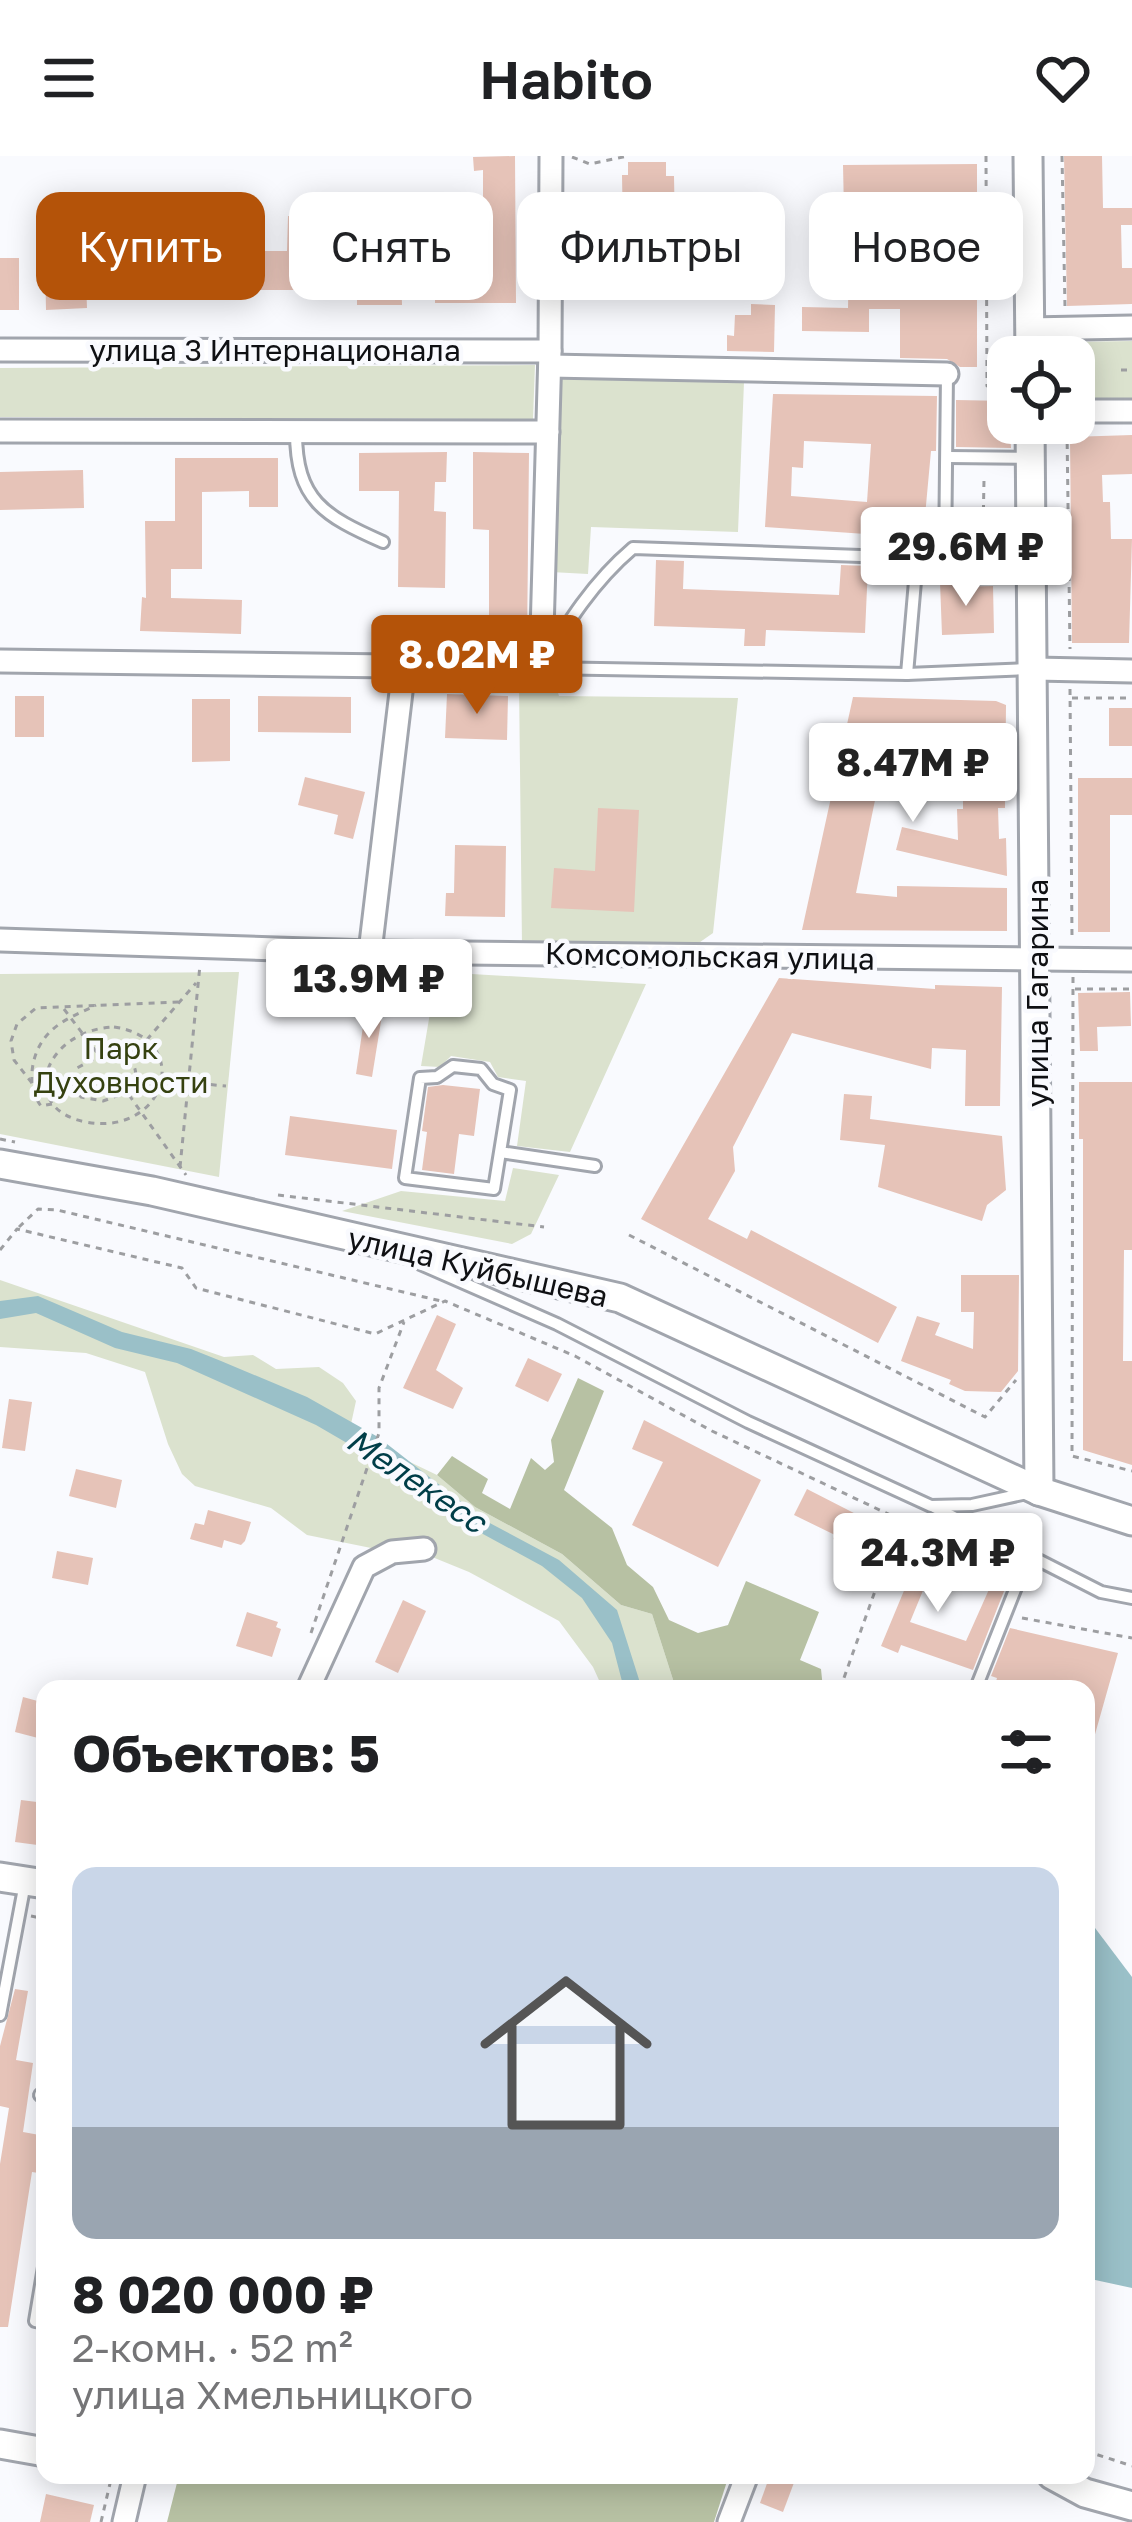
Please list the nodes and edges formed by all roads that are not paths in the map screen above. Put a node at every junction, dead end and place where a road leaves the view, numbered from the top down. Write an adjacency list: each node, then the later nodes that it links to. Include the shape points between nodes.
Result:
1 (551, 156): 7 (street)
2 (1028, 156): 4 (main road)
3 (1132, 327): 5 (street)
4 (1029, 336)
5 (1046, 336)
6 (0, 350): 7 (street, улица 3 Интернационала)
7 (550, 358): 8 (street, улица 3 Интернационала); 13 (street)
8 (946, 374): 15 (lane)
9 (1095, 411): 10 (street)
10 (1132, 411)
11 (0, 431): 12 (street)
12 (296, 432): 13 (street); 17 (lane, via 302,486 343,524)
13 (548, 432): 21 (street)
14 (1031, 444): 16 (main road, улица Гагарина)
15 (949, 457): 16 (lane); 18 (lane, via 945,559)
16 (1031, 458): 22 (main road, улица Гагарина)
17 (383, 542)
18 (917, 558): 21 (lane, via 633,548 581,602); 24 (lane)
19 (0, 661): 20 (street)
20 (404, 667): 21 (street); 26 (street)
21 (541, 668): 24 (lane)
22 (1035, 669): 23 (street); 24 (lane); 28 (main road, улица Гагарина)
23 (1132, 671)
24 (908, 674)
25 (0, 940): 26 (street, Комсомольская улица)
26 (370, 952): 28 (street, Комсомольская улица)
27 (1132, 960): 28 (street, Комсомольская улица)
28 (1037, 961): 33 (main road, улица Гагарина)
29 (500, 1152): 29 (lane, via 511,1090 481,1069 453,1066 420,1078 405,1178 494,1189); 31 (lane)
30 (0, 1164): 32 (main road, улица Куйбышева)
31 (595, 1166)
32 (376, 1245): 33 (main road, улица Куйбышева, via 620,1298); 34 (lane)
33 (1039, 1490): 34 (lane); 35 (main road, улица Куйбышева)
34 (931, 1506): 37 (lane)
35 (1132, 1521)
36 (424, 1549): 39 (street, via 392,1552 364,1567)
37 (1028, 1557): 38 (lane); 40 (lane)
38 (1132, 1598)
39 (312, 1680)
40 (979, 1680)
41 (23, 1880): 42 (lane)
42 (0, 2014)
43 (0, 2444): 44 (main road)
44 (36, 2450)
45 (133, 2484): 49 (street)
46 (744, 2484): 50 (street)
47 (1068, 2484): 48 (main road)
48 (1132, 2506)
49 (124, 2522)
50 (729, 2522)

